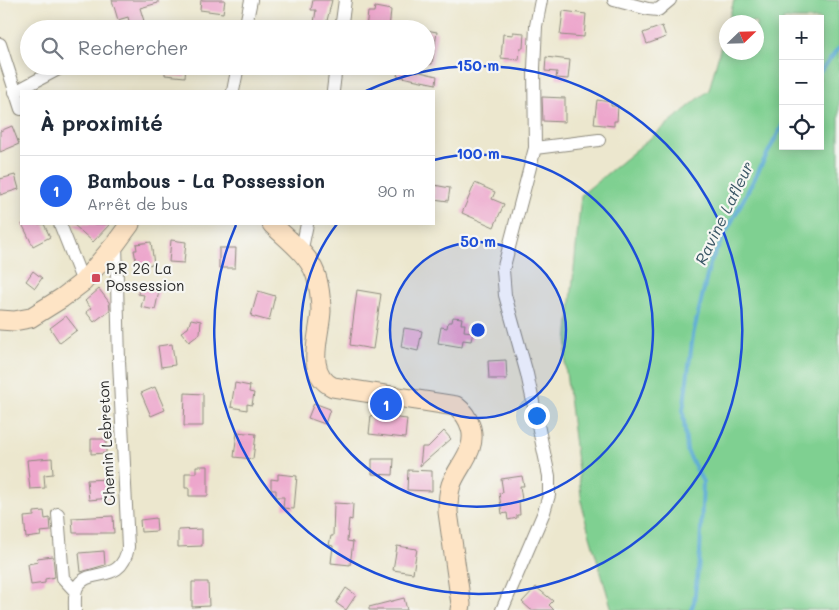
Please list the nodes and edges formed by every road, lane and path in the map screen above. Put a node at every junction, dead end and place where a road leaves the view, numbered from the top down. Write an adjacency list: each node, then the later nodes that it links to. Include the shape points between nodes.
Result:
1 (251, 0): 6 (street)
2 (345, 0): 7 (street)
3 (541, 0): 17 (street, via 534,68)
4 (614, 0): 5 (street, via 658,10)
5 (670, 0)
6 (247, 20)
7 (342, 20)
8 (0, 44): 14 (street)
9 (47, 75): 14 (street)
10 (236, 75): 12 (street)
11 (335, 75): 13 (street)
12 (233, 90)
13 (333, 90)
14 (16, 92): 15 (street)
15 (20, 106)
16 (599, 140): 17 (street)
17 (535, 148): 30 (street, via 503,270 505,295 527,374 549,476 549,495)
18 (60, 225): 24 (street)
19 (129, 225): 22 (main road)
20 (273, 225): 23 (main road)
21 (307, 225): 23 (street)
22 (116, 243): 24 (main road); 27 (street, Chemin Lebreton, via 128,547 123,564 108,574 87,578)
23 (301, 253): 29 (main road, via 315,273 321,309 315,363 326,384 456,406 467,418 473,442 448,498)
24 (83, 282): 25 (main road, via 30,318)
25 (0, 320)
26 (58, 514): 27 (street, via 63,578)
27 (75, 591): 28 (street)
28 (75, 610)
29 (460, 610)
30 (502, 610)

